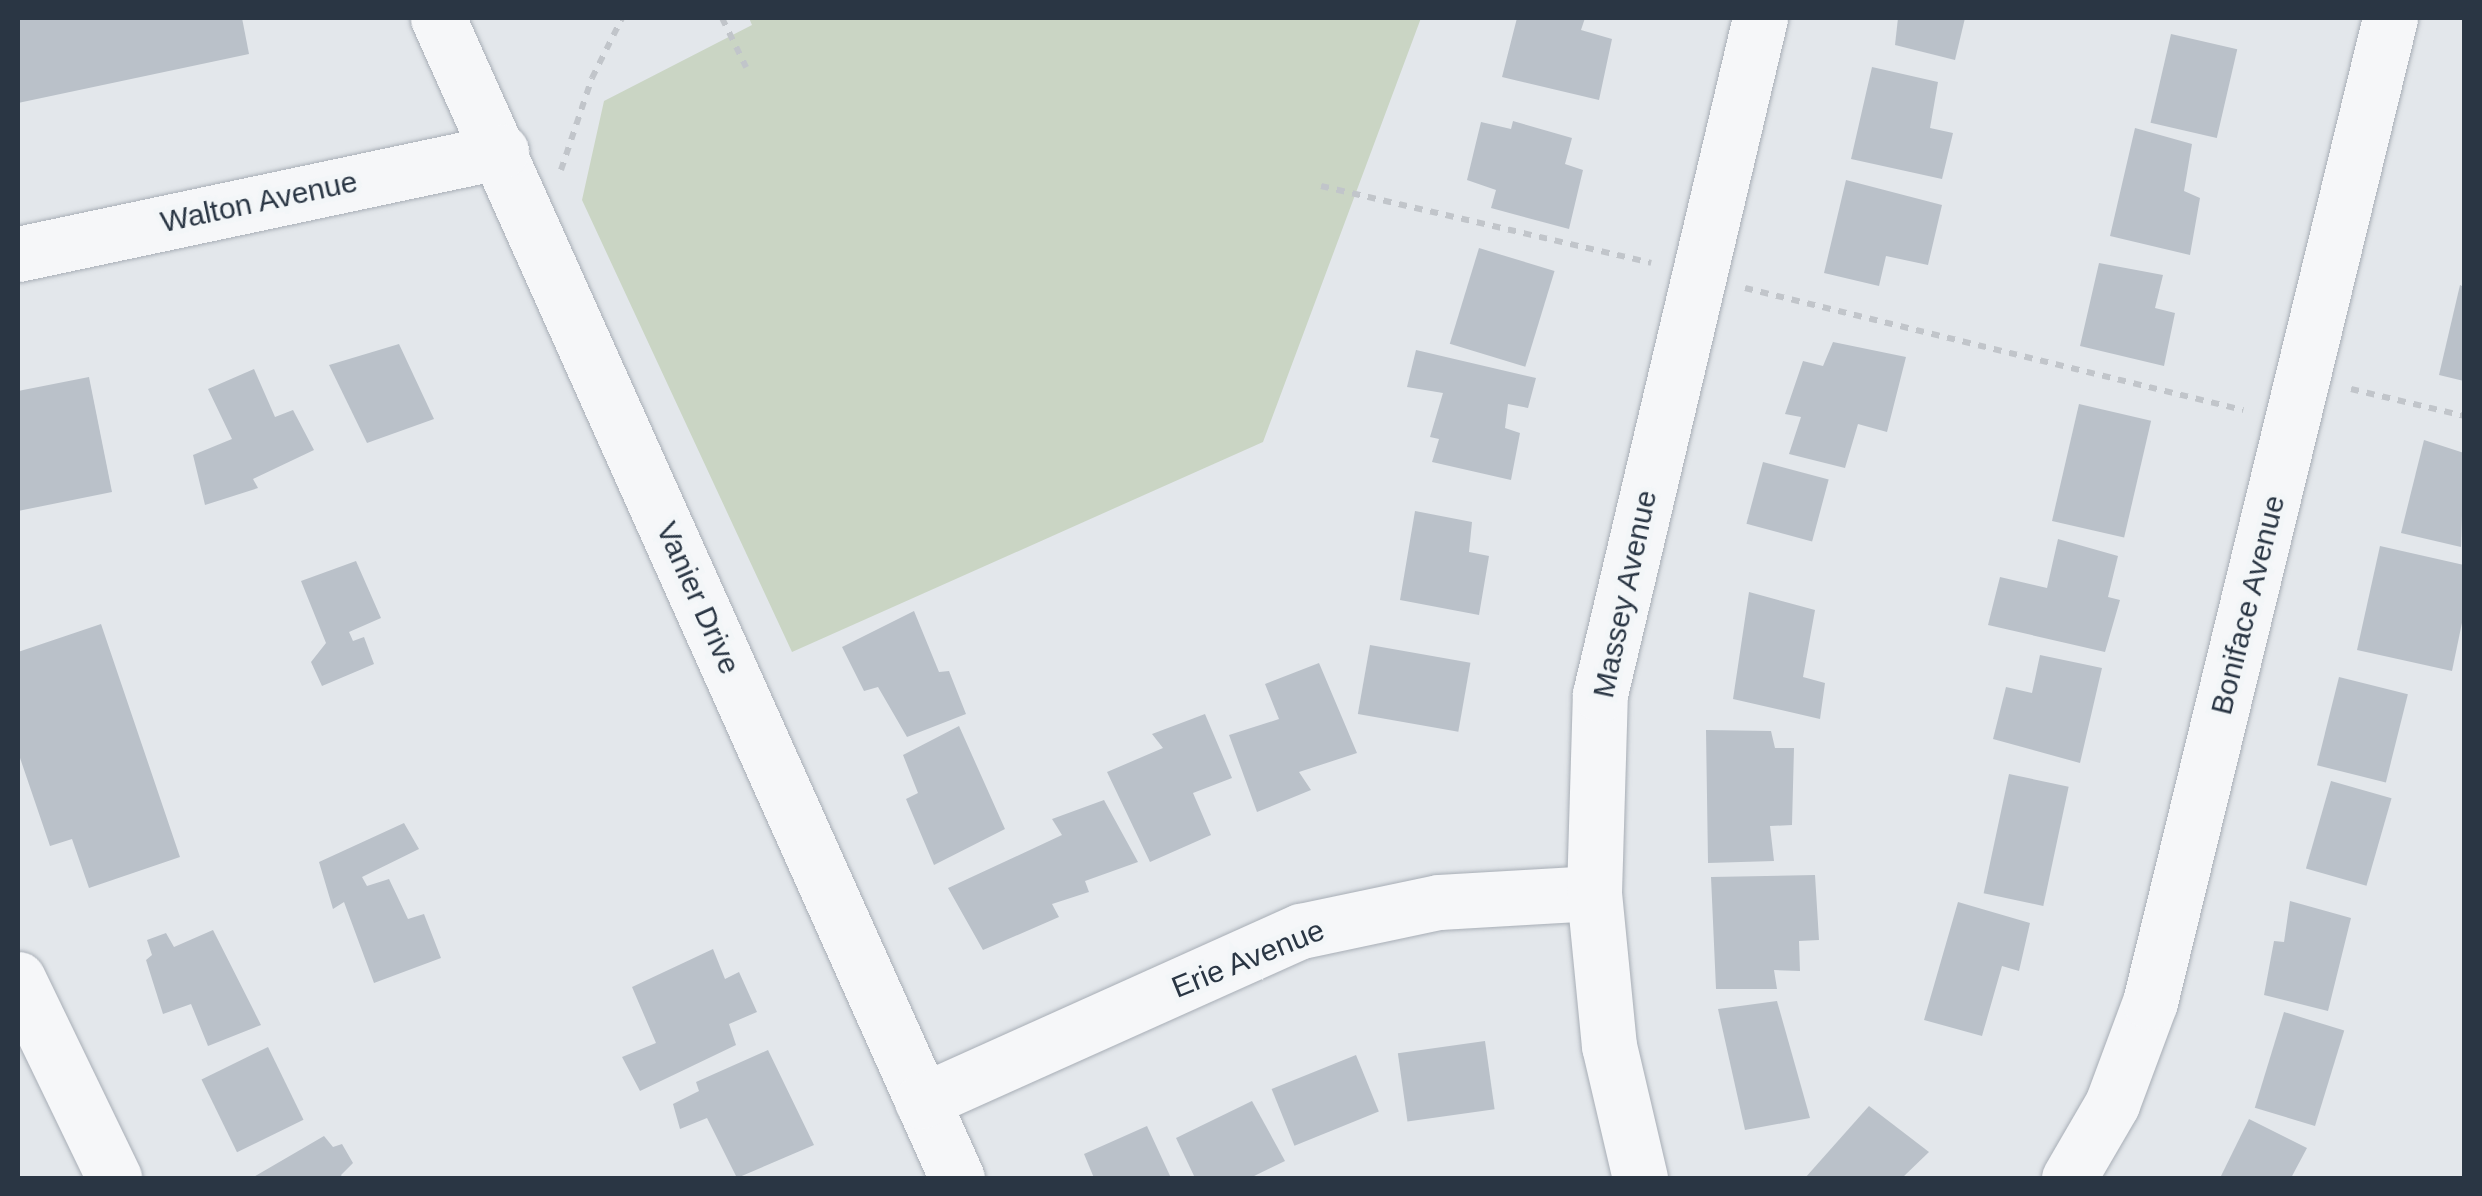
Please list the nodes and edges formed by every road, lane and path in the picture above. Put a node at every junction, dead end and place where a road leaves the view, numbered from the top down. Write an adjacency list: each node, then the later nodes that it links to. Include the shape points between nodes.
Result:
1 (438, 18): 7 (street, Vanier Drive)
2 (622, 18): 8 (path, via 592,78)
3 (722, 18): 6 (path)
4 (1760, 18): 16 (street, Massey Avenue, via 1600,694)
5 (2390, 18): 22 (street, Boniface Avenue, via 2150,1002 2112,1104)
6 (746, 67)
7 (501, 151): 10 (street, Walton Avenue); 18 (street, Vanier Drive)
8 (561, 172)
9 (1321, 186): 11 (path)
10 (18, 254)
11 (1656, 264)
12 (1730, 284): 14 (path)
13 (2341, 387): 15 (path)
14 (2258, 414)
15 (2464, 416)
16 (1594, 892): 18 (street, Erie Avenue, via 1439,902 1302,932); 21 (street, Massey Avenue, via 1609,1046)
17 (18, 979): 19 (street)
18 (922, 1101): 20 (street, Vanier Drive)
19 (114, 1178)
20 (956, 1178)
21 (1640, 1178)
22 (2070, 1178)

